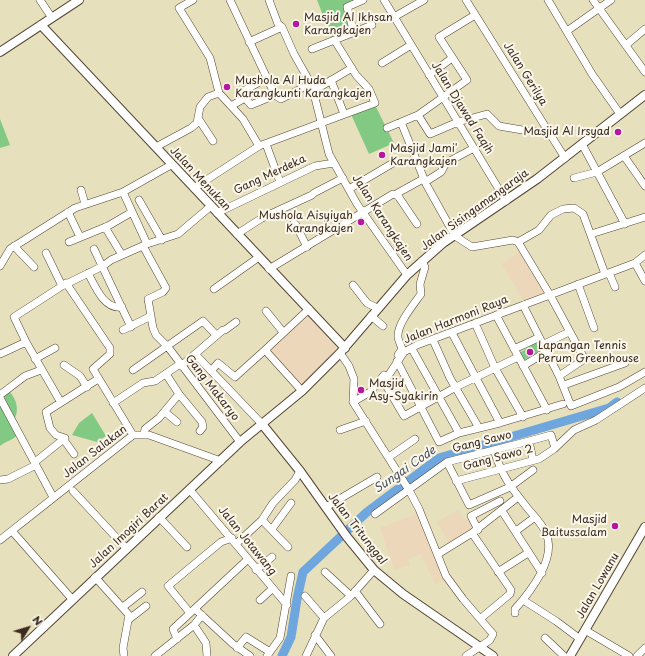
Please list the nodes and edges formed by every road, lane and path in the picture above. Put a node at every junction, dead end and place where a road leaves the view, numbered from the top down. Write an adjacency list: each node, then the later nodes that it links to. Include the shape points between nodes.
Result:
1 (40, 0): 16 (street)
2 (79, 0): 16 (main road)
3 (193, 0): 38 (street, via 179,8 210,58)
4 (230, 0): 24 (street)
5 (269, 0): 19 (street, Jalan Karangkajen, via 278,24)
6 (364, 0): 22 (street, via 347,7)
7 (384, 0): 15 (street, Jalan Djawad Faqih)
8 (466, 0): 14 (street, Jalan Gerilya)
9 (548, 0): 21 (street)
10 (593, 0): 13 (street)
11 (611, 0): 13 (street)
12 (418, 1): 15 (street)
13 (599, 8): 21 (street); 26 (street)
14 (475, 15): 29 (street, via 439,37); 51 (street, Jalan Gerilya)
15 (394, 17): 25 (street, Jalan Djawad Faqih)
16 (52, 18): 17 (main road)
17 (41, 25): 28 (main road); 56 (main road, Jalan Menukan)
18 (372, 25): 22 (street)
19 (282, 27): 24 (street); 36 (street, Jalan Karangkajen)
20 (645, 29): 26 (street)
21 (567, 31): 44 (street, via 592,74)
22 (354, 33): 23 (street)
23 (335, 41): 27 (street); 31 (street)
24 (250, 42): 34 (street)
25 (411, 45): 30 (street); 33 (street, Jalan Djawad Faqih)
26 (626, 46): 32 (street)
27 (312, 49)
28 (0, 52)
29 (452, 58): 33 (street); 41 (street, via 467,80)
30 (382, 63)
31 (352, 68): 35 (street); 43 (street, via 369,89 375,103)
32 (645, 72)
33 (429, 75): 41 (street, Jalan Djawad Faqih)
34 (267, 78): 37 (street); 39 (street)
35 (331, 80): 36 (street); 43 (street)
36 (312, 87): 39 (street, via 281,100); 47 (street, Jalan Karangkajen)
37 (245, 90)
38 (219, 93): 42 (street); 46 (street, via 208,97 200,107)
39 (275, 95): 42 (street, via 251,105 245,98)
40 (645, 95): 44 (main road, Jalan Sisingamangaraja)
41 (443, 97): 45 (street); 49 (street, Jalan Djawad Faqih)
42 (231, 106): 55 (street)
43 (344, 114): 47 (street)
44 (620, 114): 54 (main road, Jalan Sisingamangaraja)
45 (418, 115): 48 (street); 49 (street, via 430,134)
46 (198, 118): 52 (street); 56 (street, via 197,123 191,128)
47 (320, 122): 55 (street); 60 (street, Jalan Karangkajen)
48 (401, 122): 50 (street); 66 (street)
49 (458, 122): 51 (street, via 487,114 499,126); 57 (street, Jalan Djawad Faqih)
50 (388, 128)
51 (548, 132): 59 (street, Jalan Gerilya)
52 (213, 141)
53 (645, 143): 58 (street)
54 (582, 144): 59 (main road, Jalan Sisingamangaraja); 63 (street)
55 (263, 145): 67 (street); 69 (street)
56 (156, 147): 62 (main road, Jalan Menukan)
57 (474, 148): 66 (street, via 446,163 441,172); 75 (street, Jalan Djawad Faqih)
58 (624, 156): 63 (street); 68 (street)
59 (565, 158): 75 (main road, Jalan Sisingamangaraja)
60 (334, 163): 64 (street, Jalan Karangkajen); 67 (street, Gang Merdeka, via 315,166)
61 (393, 163): 70 (street)
62 (171, 164): 69 (main road, Jalan Menukan); 72 (street)
63 (597, 172): 65 (street); 85 (street)
64 (343, 178): 70 (street, Jalan Karangkajen); 87 (street, via 262,218)
65 (574, 178)
66 (424, 180): 73 (street); 89 (street)
67 (280, 182): 80 (street, Gang Merdeka)
68 (645, 186)
69 (194, 188): 77 (main road, Jalan Menukan)
70 (349, 189): 81 (street, Jalan Karangkajen)
71 (81, 190): 76 (street)
72 (123, 192): 76 (street); 79 (street)
73 (396, 194): 81 (street); 84 (street)
74 (139, 200): 91 (street)
75 (506, 201): 89 (main road, Jalan Sisingamangaraja)
76 (85, 204): 78 (street)
77 (211, 206): 80 (main road, Jalan Menukan); 91 (street, via 181,232)
78 (68, 212): 90 (street); 95 (street)
79 (132, 212): 86 (street); 94 (street)
80 (217, 213): 87 (main road, Jalan Menukan)
81 (363, 213): 96 (street); 110 (street, Jalan Karangkajen)
82 (645, 217): 85 (street)
83 (294, 223): 96 (street)
84 (417, 224)
85 (625, 224): 88 (street)
86 (105, 227): 90 (street); 99 (street)
87 (237, 234): 101 (main road, Jalan Menukan)
88 (591, 234): 93 (street, via 583,214 574,208 563,209 551,215 539,230); 109 (street)
89 (455, 236): 93 (street, via 472,247 513,240); 102 (main road, Jalan Sisingamangaraja)
90 (80, 237): 92 (street)
91 (162, 240): 94 (street)
92 (69, 242)
93 (518, 242): 117 (street)
94 (145, 245): 99 (street); 124 (street, Gang Makaryo, via 166,288 148,299)
95 (14, 246): 104 (street, via 8,251); 106 (street)
96 (307, 246): 107 (street)
97 (94, 249): 105 (street)
98 (46, 253): 112 (street)
99 (122, 255): 105 (street)
100 (645, 255): 103 (street, Jalan Harmoni Raya)
101 (259, 257): 107 (main road, Jalan Menukan); 116 (street)
102 (422, 261): 110 (main road, Jalan Sisingamangaraja); 175 (street, Jalan Harmoni Raya, via 425,267 420,284 421,294 405,316 398,336 402,349 375,388)
103 (635, 263): 109 (street, Jalan Harmoni Raya); 111 (street)
104 (0, 266)
105 (103, 266): 108 (street); 119 (street)
106 (34, 267)
107 (269, 269): 121 (main road, Jalan Menukan)
108 (88, 273): 112 (street); 119 (street, via 105,301 115,307)
109 (607, 274): 113 (street, Jalan Harmoni Raya); 115 (street)
110 (407, 275): 120 (main road, Jalan Sisingamangaraja)
111 (645, 281)
112 (64, 284): 138 (street, via 14,317); 164 (street, via 110,348 110,354 93,367)
113 (578, 284): 117 (street, Jalan Harmoni Raya); 130 (street)
114 (353, 285): 120 (street, via 367,303)
115 (615, 287)
116 (214, 289)
117 (550, 295): 118 (street, Jalan Harmoni Raya); 133 (street)
118 (523, 305): 123 (street, Jalan Harmoni Raya); 136 (street)
119 (122, 307): 129 (street)
120 (377, 308): 125 (main road, Jalan Sisingamangaraja)
121 (309, 309): 132 (street); 145 (main road, Jalan Menukan)
122 (266, 311): 132 (street)
123 (496, 315): 127 (street, Jalan Harmoni Raya); 143 (street)
124 (151, 316): 129 (street); 140 (street, Gang Makaryo, via 154,332)
125 (371, 316): 128 (street); 145 (main road, Jalan Sisingamangaraja)
126 (236, 322): 135 (street)
127 (475, 324): 134 (street, Jalan Harmoni Raya); 156 (street)
128 (382, 326)
129 (131, 327): 131 (street)
130 (594, 328)
131 (123, 330)
132 (283, 332): 144 (street)
133 (569, 332): 139 (street); 162 (street, via 584,359)
134 (452, 333): 137 (street, Jalan Harmoni Raya); 163 (street)
135 (216, 335): 140 (street, via 204,321); 148 (street)
136 (538, 338): 139 (street); 143 (street)
137 (433, 340): 142 (street, Jalan Harmoni Raya); 167 (street)
138 (26, 342): 147 (street); 150 (street)
139 (542, 345): 146 (street)
140 (168, 347): 154 (street, Gang Makaryo); 158 (street)
141 (55, 348): 150 (street)
142 (412, 349): 151 (street, Jalan Harmoni Raya, via 404,352); 172 (street)
143 (514, 349): 149 (street)
144 (265, 350): 159 (street, via 234,377 218,364); 169 (street)
145 (342, 350): 169 (main road, Jalan Sisingamangaraja); 175 (street, via 354,379)
146 (546, 352): 155 (street); 162 (street)
147 (0, 354)
148 (196, 355): 154 (street); 159 (street)
149 (518, 357): 155 (street); 156 (street)
150 (35, 359): 157 (street)
151 (397, 361): 178 (street); 178 (street, Jalan Harmoni Raya, via 384,382 404,416)
152 (625, 363): 165 (street)
153 (64, 365): 166 (street, via 80,376)
154 (180, 365): 161 (street); 195 (street, Gang Makaryo)
155 (523, 366): 179 (street)
156 (496, 368): 163 (street); 181 (street)
157 (41, 370): 171 (street, via 24,377); 174 (street)
158 (133, 370)
159 (211, 371): 184 (street)
160 (645, 372): 165 (street, via 619,387 570,406)
161 (166, 374): 170 (street); 176 (street, via 155,381 143,383)
162 (559, 376): 165 (street)
163 (476, 378): 167 (street); 185 (street)
164 (98, 379): 166 (street); 176 (street)
165 (564, 385)
166 (87, 387): 174 (street)
167 (456, 387): 172 (street); 186 (street)
168 (645, 388): 196 (street, Gang Sawo 2, via 596,420 574,430)
169 (302, 391): 184 (main road, Jalan Sisingamangaraja)
170 (179, 394): 180 (street); 188 (street, via 202,422 203,427)
171 (0, 395)
172 (438, 396): 178 (street); 191 (street)
173 (0, 398): 203 (street)
174 (60, 401): 193 (street, via 45,414 50,428 56,435 64,437)
175 (353, 402): 182 (street)
176 (113, 404): 190 (street)
177 (563, 404): 179 (street)
178 (420, 406): 191 (street, via 440,442)
179 (547, 410): 181 (street)
180 (165, 412): 183 (street); 189 (street)
181 (523, 417): 185 (street)
182 (366, 421): 187 (street); 199 (street)
183 (177, 422)
184 (262, 424): 195 (main road, Jalan Imogiri Barat); 206 (main road, Jalan Tritunggal)
185 (500, 424): 186 (street)
186 (479, 428): 191 (street)
187 (340, 430)
188 (200, 431)
189 (144, 432): 190 (street, Jalan Salakan); 201 (street, Jalan Salakan)
190 (132, 433): 214 (street, Jalan Salakan, via 80,478)
191 (459, 433)
192 (415, 439): 199 (street)
193 (64, 440): 198 (street); 203 (street)
194 (529, 441): 196 (street, Gang Sawo, via 551,435); 197 (street, Gang Sawo); 200 (street)
195 (240, 442): 201 (main road, Jalan Imogiri Barat)
196 (555, 448): 200 (street, Gang Sawo 2)
197 (494, 450): 202 (street, Gang Sawo); 204 (street)
198 (74, 454)
199 (389, 457): 211 (street)
200 (534, 460): 204 (street, Gang Sawo 2)
201 (221, 461): 212 (main road, Jalan Imogiri Barat)
202 (447, 462): 209 (street); 211 (street, Gang Sawo)
203 (35, 464): 208 (street, via 8,479); 214 (street)
204 (500, 469): 209 (street, Gang Sawo 2); 210 (street)
205 (532, 470): 210 (street)
206 (300, 471): 218 (street); 219 (main road, Jalan Tritunggal)
207 (377, 477): 219 (street)
208 (0, 480)
209 (456, 481): 210 (street, via 468,505)
210 (510, 487): 215 (street)
211 (408, 489): 221 (street, Gang Sawo); 237 (street)
212 (190, 490): 223 (main road, Jalan Imogiri Barat); 232 (street, Jalan Jotawang)
213 (72, 491): 235 (street)
214 (53, 497): 228 (street, Jalan Salakan)
215 (518, 497): 220 (street); 224 (street)
216 (500, 501): 229 (street, via 471,516)
217 (291, 503): 222 (street)
218 (271, 506): 222 (street); 225 (street)
219 (326, 508): 241 (main road, Jalan Tritunggal)
220 (502, 511): 229 (street); 230 (street)
221 (375, 514)
222 (282, 515): 227 (street)
223 (159, 517): 233 (street); 235 (main road, Jalan Imogiri Barat)
224 (535, 517): 230 (street); 244 (street, via 544,528 548,540)
225 (262, 520): 227 (street); 232 (street)
226 (645, 527): 265 (main road, Jalan Lowanu)
227 (272, 529): 234 (street)
228 (12, 531): 231 (street, Jalan Salakan); 251 (street)
229 (475, 532): 237 (street); 243 (street)
230 (516, 532): 236 (street)
231 (0, 540)
232 (234, 541): 239 (street, Jalan Jotawang); 257 (street, via 221,542 168,586)
233 (187, 547)
234 (288, 547)
235 (126, 548): 246 (main road, Jalan Imogiri Barat)
236 (528, 553): 243 (street); 244 (street)
237 (438, 554): 261 (street, via 449,580)
238 (272, 557): 240 (street)
239 (248, 560): 240 (street, Jalan Jotawang); 257 (street)
240 (256, 570): 247 (street, Jalan Jotawang)
241 (374, 570): 249 (street); 270 (main road, Jalan Tritunggal, via 403,594)
242 (325, 572): 249 (street)
243 (498, 572): 261 (street, via 511,593)
244 (542, 573): 253 (street)
245 (291, 576): 254 (street)
246 (95, 577): 251 (main road, Jalan Imogiri Barat); 256 (street)
247 (272, 589): 252 (street); 254 (street, Jalan Jotawang)
248 (142, 592): 256 (street)
249 (353, 594): 260 (street); 263 (street)
250 (305, 596): 260 (street)
251 (72, 599): 274 (main road, Jalan Imogiri Barat)
252 (260, 600)
253 (523, 600): 258 (street, via 515,609); 269 (street)
254 (287, 605): 273 (street, via 280,638)
255 (146, 606): 262 (street)
256 (124, 607): 262 (street, via 129,615)
257 (193, 611): 259 (street); 267 (street, via 173,629)
258 (516, 613)
259 (202, 615): 264 (street); 271 (street)
260 (324, 618): 266 (street)
261 (480, 619): 270 (street, via 493,636)
262 (128, 620): 275 (street)
263 (380, 624)
264 (194, 625): 267 (street); 277 (street, via 206,643)
265 (585, 630): 269 (main road, Jalan Lowanu); 285 (street)
266 (315, 635): 279 (street); 280 (street)
267 (177, 638): 276 (street)
268 (545, 638): 283 (street)
269 (580, 639): 284 (main road, Jalan Lowanu)
270 (478, 647): 281 (street); 282 (main road, Jalan Tritunggal)
271 (238, 648): 273 (street, via 246,637); 278 (street)
272 (645, 648): 286 (street)
273 (269, 654)
274 (13, 656)
275 (124, 656)
276 (155, 656)
277 (207, 656)
278 (250, 656)
279 (306, 656)
280 (331, 656)
281 (466, 656)
282 (493, 656)
283 (564, 656)
284 (570, 656)
285 (629, 656)
286 (637, 656)

